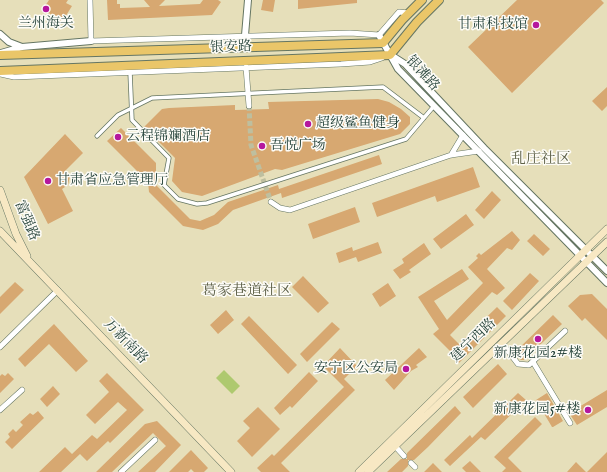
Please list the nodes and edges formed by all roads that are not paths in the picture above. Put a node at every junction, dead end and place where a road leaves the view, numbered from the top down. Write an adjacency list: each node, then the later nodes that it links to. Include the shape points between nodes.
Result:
1 (90, 0): 9 (street)
2 (248, 0): 8 (street)
3 (422, 0): 5 (main road)
4 (439, 0): 14 (main road)
5 (408, 13): 7 (street, via 399,12); 10 (main road)
6 (0, 34): 11 (street, via 9,42)
7 (379, 35): 8 (street, via 350,33); 10 (street)
8 (244, 36): 9 (street); 12 (street)
9 (91, 41): 11 (street)
10 (383, 43): 12 (main road, 银安路); 14 (street)
11 (22, 47): 13 (street)
12 (244, 47): 13 (main road, 银安路)
13 (0, 54)
14 (390, 55): 15 (street, via 370,62); 16 (main road, 银安路); 21 (street, 银滩路, via 398,69); 33 (street, 银滩路, via 405,64)
15 (246, 67): 17 (street); 19 (street)
16 (0, 71)
17 (130, 72): 18 (street, via 14,77); 22 (street)
18 (0, 74)
19 (248, 94): 20 (street); 22 (street, via 152,98); 23 (street, via 383,87)
20 (249, 106)
21 (434, 106): 23 (street); 25 (street, 银滩路)
22 (131, 107): 23 (street, via 132,120 169,158 164,185 178,199 197,204 207,203 406,139); 24 (street, via 118,115)
23 (424, 118)
24 (97, 136)
25 (463, 136): 26 (street, 银滩路); 27 (street)
26 (479, 152): 27 (street); 34 (street, 银滩路)
27 (451, 155): 29 (street, via 290,210 280,208)
28 (0, 190): 36 (main road, 富强路, via 16,234)
29 (271, 202)
30 (607, 229): 33 (main road, 建宁西路)
31 (0, 232): 36 (main road, 万新南路)
32 (607, 242): 35 (main road, 建宁西路)
33 (586, 250): 34 (main road, 建宁西路); 35 (street, 银滩路)
34 (580, 255): 37 (street, 银滩路); 53 (main road, 建宁西路)
35 (593, 256): 37 (main road, 建宁西路); 38 (street, 银滩路)
36 (30, 262): 40 (main road, 万新南路)
37 (586, 262): 39 (street, 银滩路); 42 (main road, 建宁西路)
38 (607, 271)
39 (607, 284)
40 (58, 290): 43 (street); 52 (main road, 万新南路)
41 (566, 331): 44 (street)
42 (502, 343): 44 (street, via 518,364 529,366); 49 (main road, 建宁西路)
43 (0, 347)
44 (533, 362): 47 (street)
45 (22, 390): 46 (street)
46 (0, 410)
47 (570, 423)
48 (154, 440): 51 (street)
49 (395, 446): 50 (street); 54 (main road, 建宁西路)
50 (404, 456)
51 (121, 472)
52 (231, 472)
53 (359, 472)
54 (368, 472)

